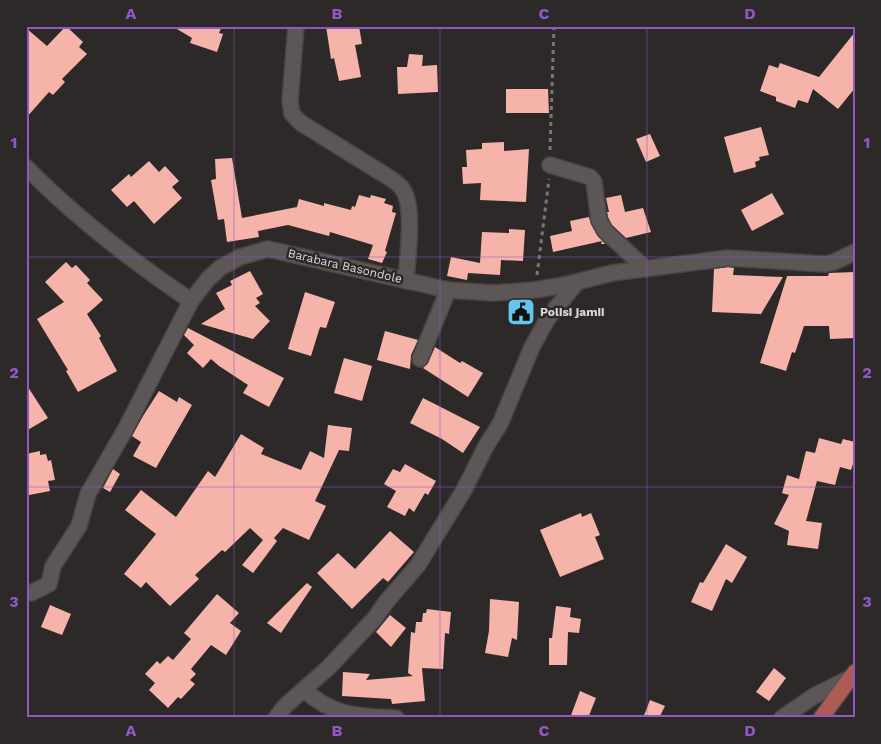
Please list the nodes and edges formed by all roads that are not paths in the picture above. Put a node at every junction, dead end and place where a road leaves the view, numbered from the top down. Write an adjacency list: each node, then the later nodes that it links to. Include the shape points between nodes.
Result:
1 (296, 26): 6 (street, via 290,101 292,114 301,123 398,184 404,192 409,214)
2 (550, 165): 5 (street, via 590,177 594,182 599,220 605,231)
3 (26, 167): 9 (street, via 88,225 143,269)
4 (855, 252): 5 (street, Barabara Basondole, via 826,264 728,258)
5 (646, 269): 7 (street, Barabara Basondole)
6 (406, 281): 8 (street, Barabara Basondole); 9 (street, Barabara Basondole, via 268,249 240,257 220,268)
7 (577, 282): 8 (street, Barabara Basondole, via 494,293); 13 (street, via 548,318 532,347 500,424 418,565 375,618)
8 (448, 290): 10 (street)
9 (191, 301): 11 (street, Barabara Basondole, via 125,430 88,494 79,526 53,566 49,584)
10 (420, 360)
11 (26, 593)
12 (852, 676): 16 (street); 17 (main road)
13 (304, 690): 14 (street); 15 (street, via 316,701 352,716)
14 (276, 718)
15 (396, 718)
16 (782, 718)
17 (821, 718)

